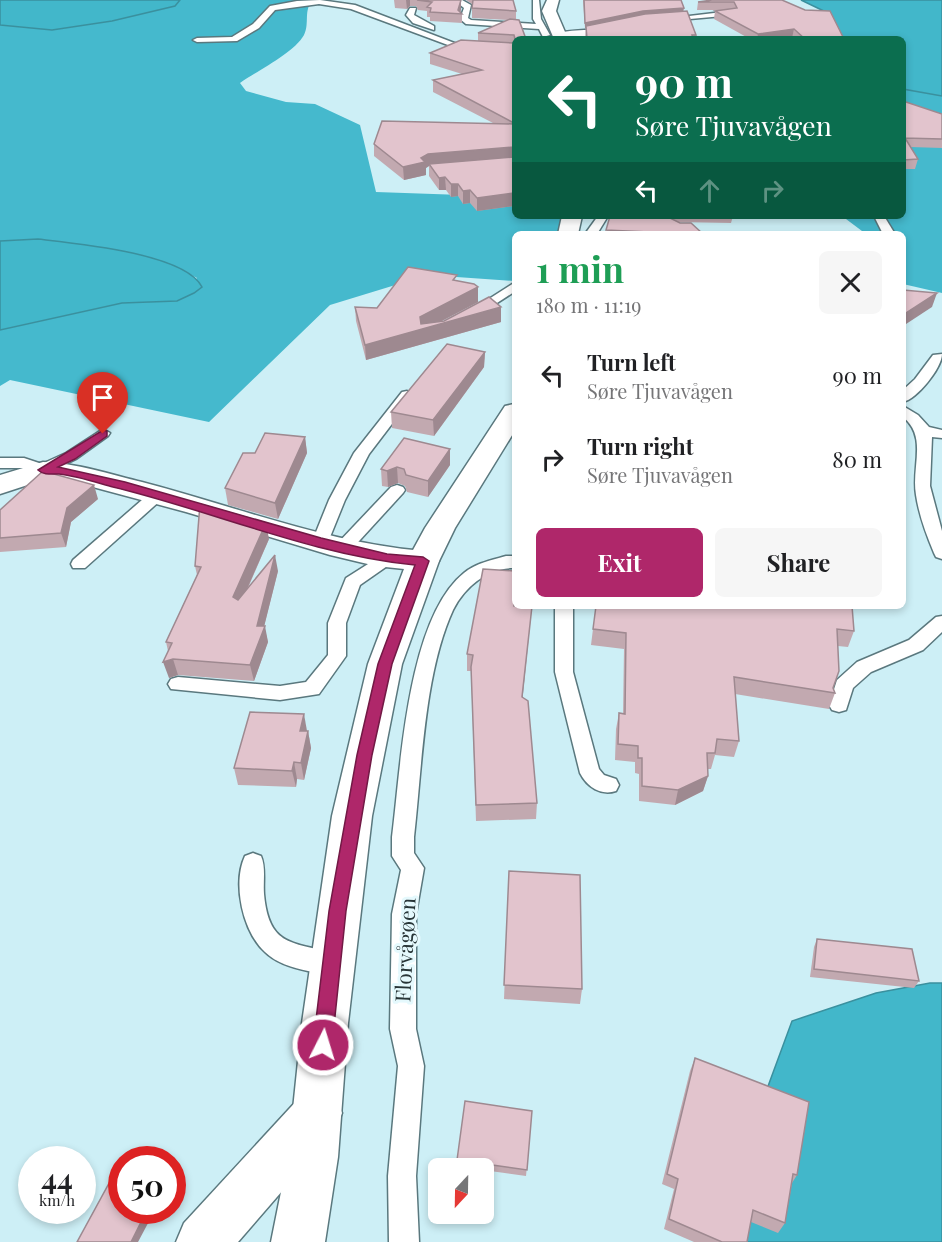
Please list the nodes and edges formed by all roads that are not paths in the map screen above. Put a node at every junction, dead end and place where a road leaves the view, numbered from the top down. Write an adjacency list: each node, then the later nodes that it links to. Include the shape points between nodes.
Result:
1 (456, 0): 7 (lane, via 468,7 465,21)
2 (536, 0): 7 (lane, via 537,19)
3 (553, 0): 11 (main road, via 549,11)
4 (412, 10): 9 (lane, via 410,15 416,21 436,32)
5 (731, 13): 6 (lane)
6 (662, 20)
7 (543, 27): 10 (lane)
8 (617, 28): 12 (lane)
9 (424, 35): 13 (lane, via 352,7 319,2 273,8 256,26 234,39); 14 (lane, via 456,46)
10 (555, 36)
11 (556, 36)
12 (565, 36)
13 (197, 40)
14 (512, 51)
15 (512, 288): 16 (lane)
16 (463, 319)
17 (940, 358): 19 (lane)
18 (416, 383): 30 (lane, via 362,453 337,500)
19 (906, 395)
20 (906, 412): 22 (lane)
21 (512, 415): 32 (main road, via 440,528)
22 (924, 431): 24 (lane); 31 (lane, via 922,479)
23 (103, 434): 26 (lane)
24 (942, 434)
25 (0, 463): 26 (lane, via 24,463)
26 (43, 470): 27 (main road); 29 (main road, via 63,471)
27 (0, 485)
28 (397, 490): 30 (lane, via 351,537)
29 (156, 496): 30 (main road); 34 (lane)
30 (331, 545): 32 (main road)
31 (942, 554)
32 (405, 560): 37 (lane, via 352,582 336,623 337,656 312,689 280,693); 41 (main road, via 352,816)
33 (512, 562): 45 (lane, Florvågøen, via 488,567 459,588 446,609 423,674 403,837 403,856 412,868 404,914 403,1029 411,1066 402,1176)
34 (79, 564)
35 (564, 609): 39 (lane, via 564,672 590,773 597,781)
36 (942, 622): 38 (lane, via 916,645 864,666 844,685)
37 (178, 684)
38 (839, 705)
39 (609, 785)
40 (253, 863): 41 (lane, via 255,917 270,943 298,958)
41 (331, 964): 42 (main road)
42 (318, 1113): 43 (main road); 44 (main road)
43 (203, 1242)
44 (298, 1242)
45 (404, 1242)

